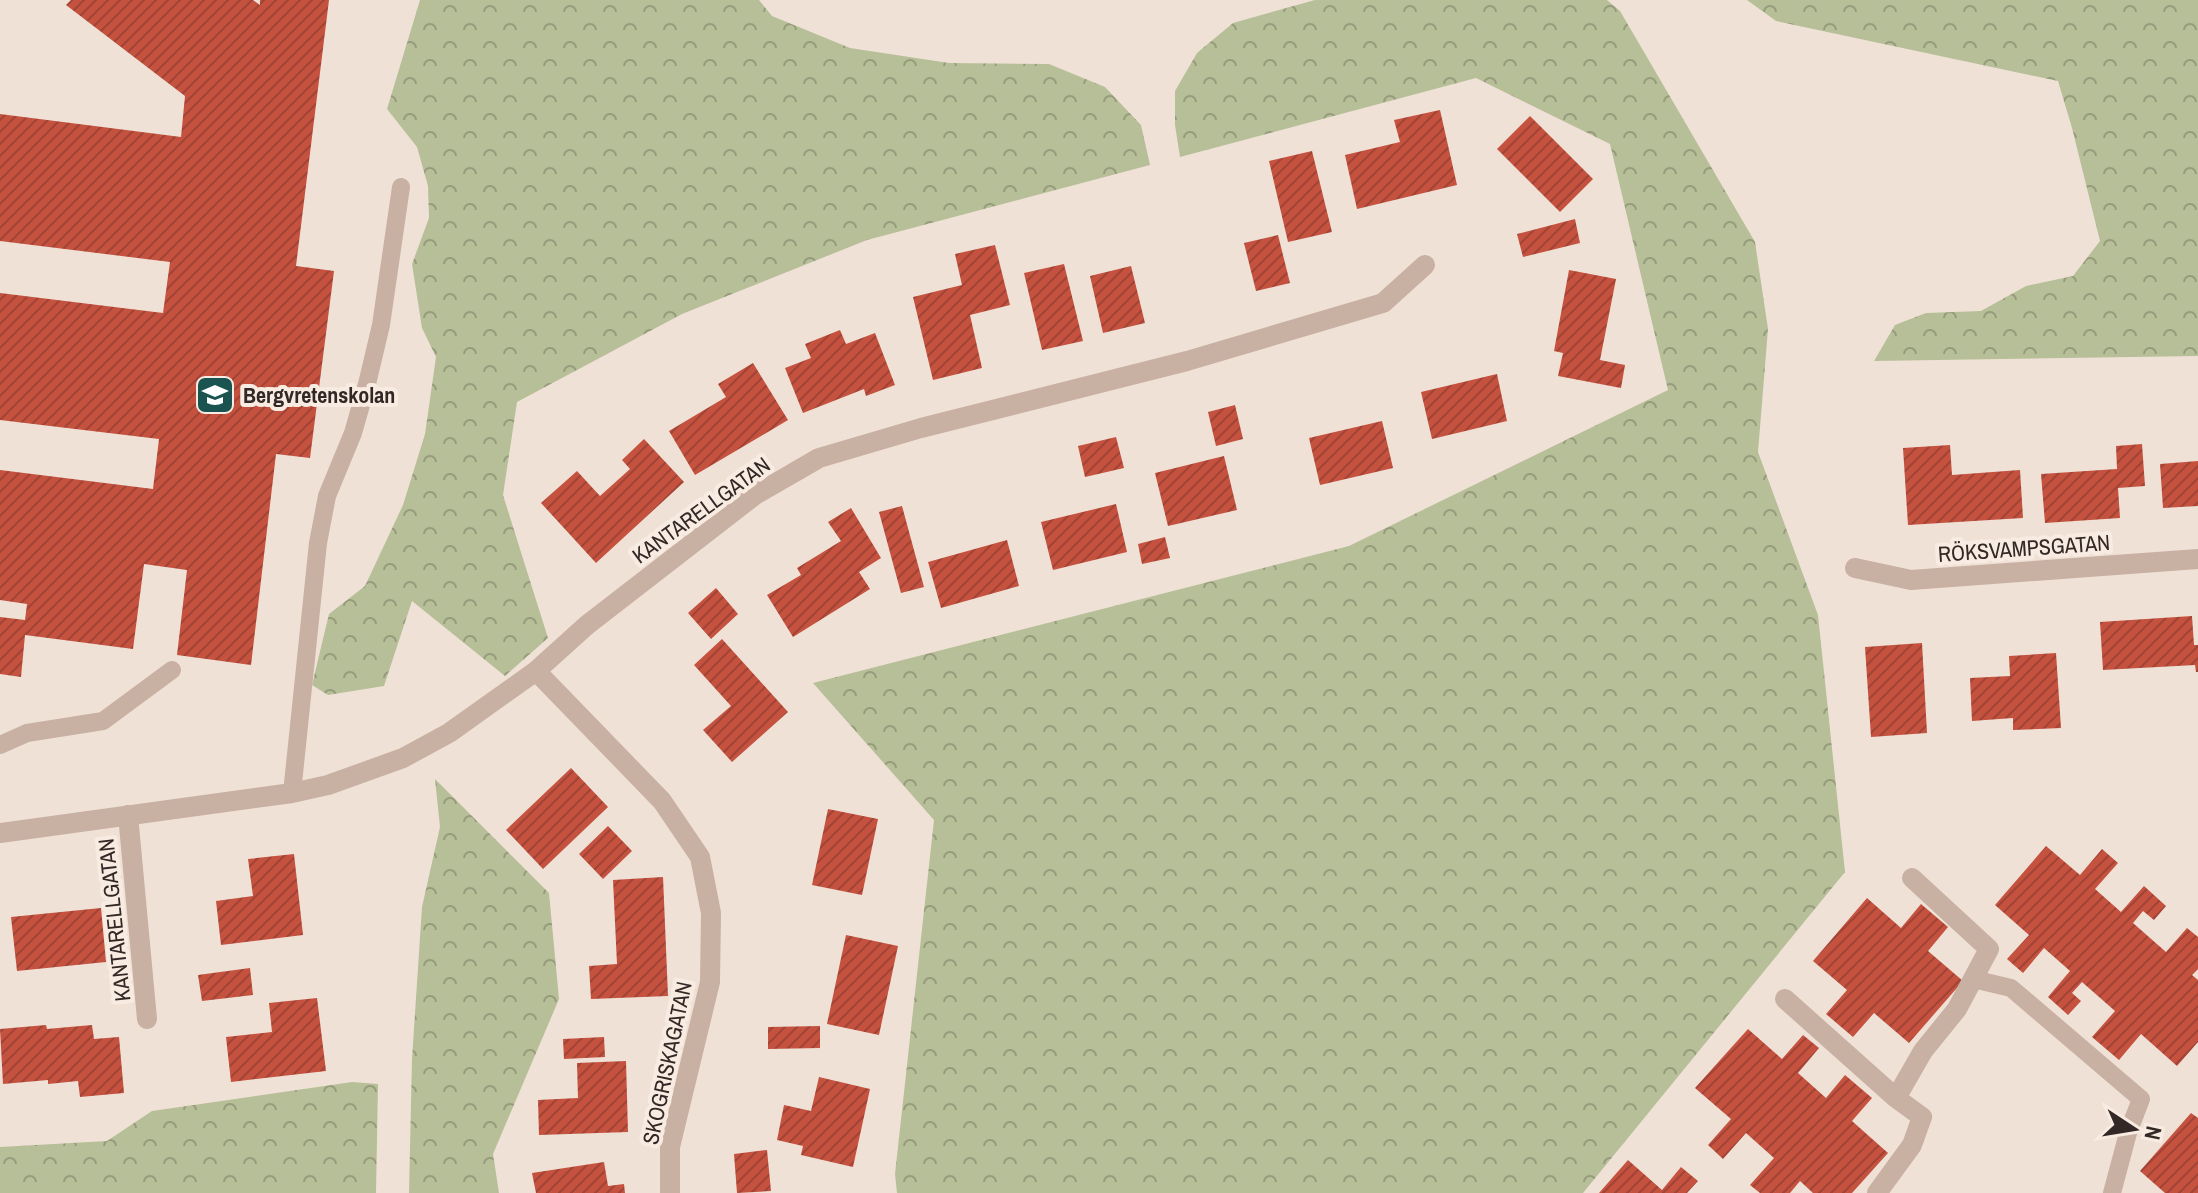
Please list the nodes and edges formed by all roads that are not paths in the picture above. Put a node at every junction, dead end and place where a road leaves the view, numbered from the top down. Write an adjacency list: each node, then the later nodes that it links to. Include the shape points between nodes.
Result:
1 (401, 187): 8 (lane, via 381,325 353,433 327,496 318,543)
2 (1425, 265): 6 (street, KANTARELLGATAN, via 1383,303 819,458 755,495)
3 (2198, 559): 4 (street, RÖKSVAMPSGATAN, via 1911,580)
4 (1855, 568)
5 (172, 670): 7 (lane, via 103,721 27,733)
6 (536, 671): 8 (street, KANTARELLGATAN, via 449,733 403,758); 16 (street, SKOGRISKAGATAN, via 662,801 700,857 711,913 710,982 670,1147)
7 (0, 745)
8 (292, 793): 9 (street, KANTARELLGATAN)
9 (128, 815): 10 (street, KANTARELLGATAN); 14 (street, KANTARELLGATAN)
10 (0, 833)
11 (1912, 878): 12 (street, via 1989,949)
12 (1973, 979): 15 (street); 18 (lane, via 2011,988 2141,1099)
13 (1785, 999): 15 (street)
14 (147, 1019)
15 (1896, 1098): 17 (street, via 1922,1117 1912,1145)
16 (670, 1193)
17 (1877, 1193)
18 (2112, 1193)

